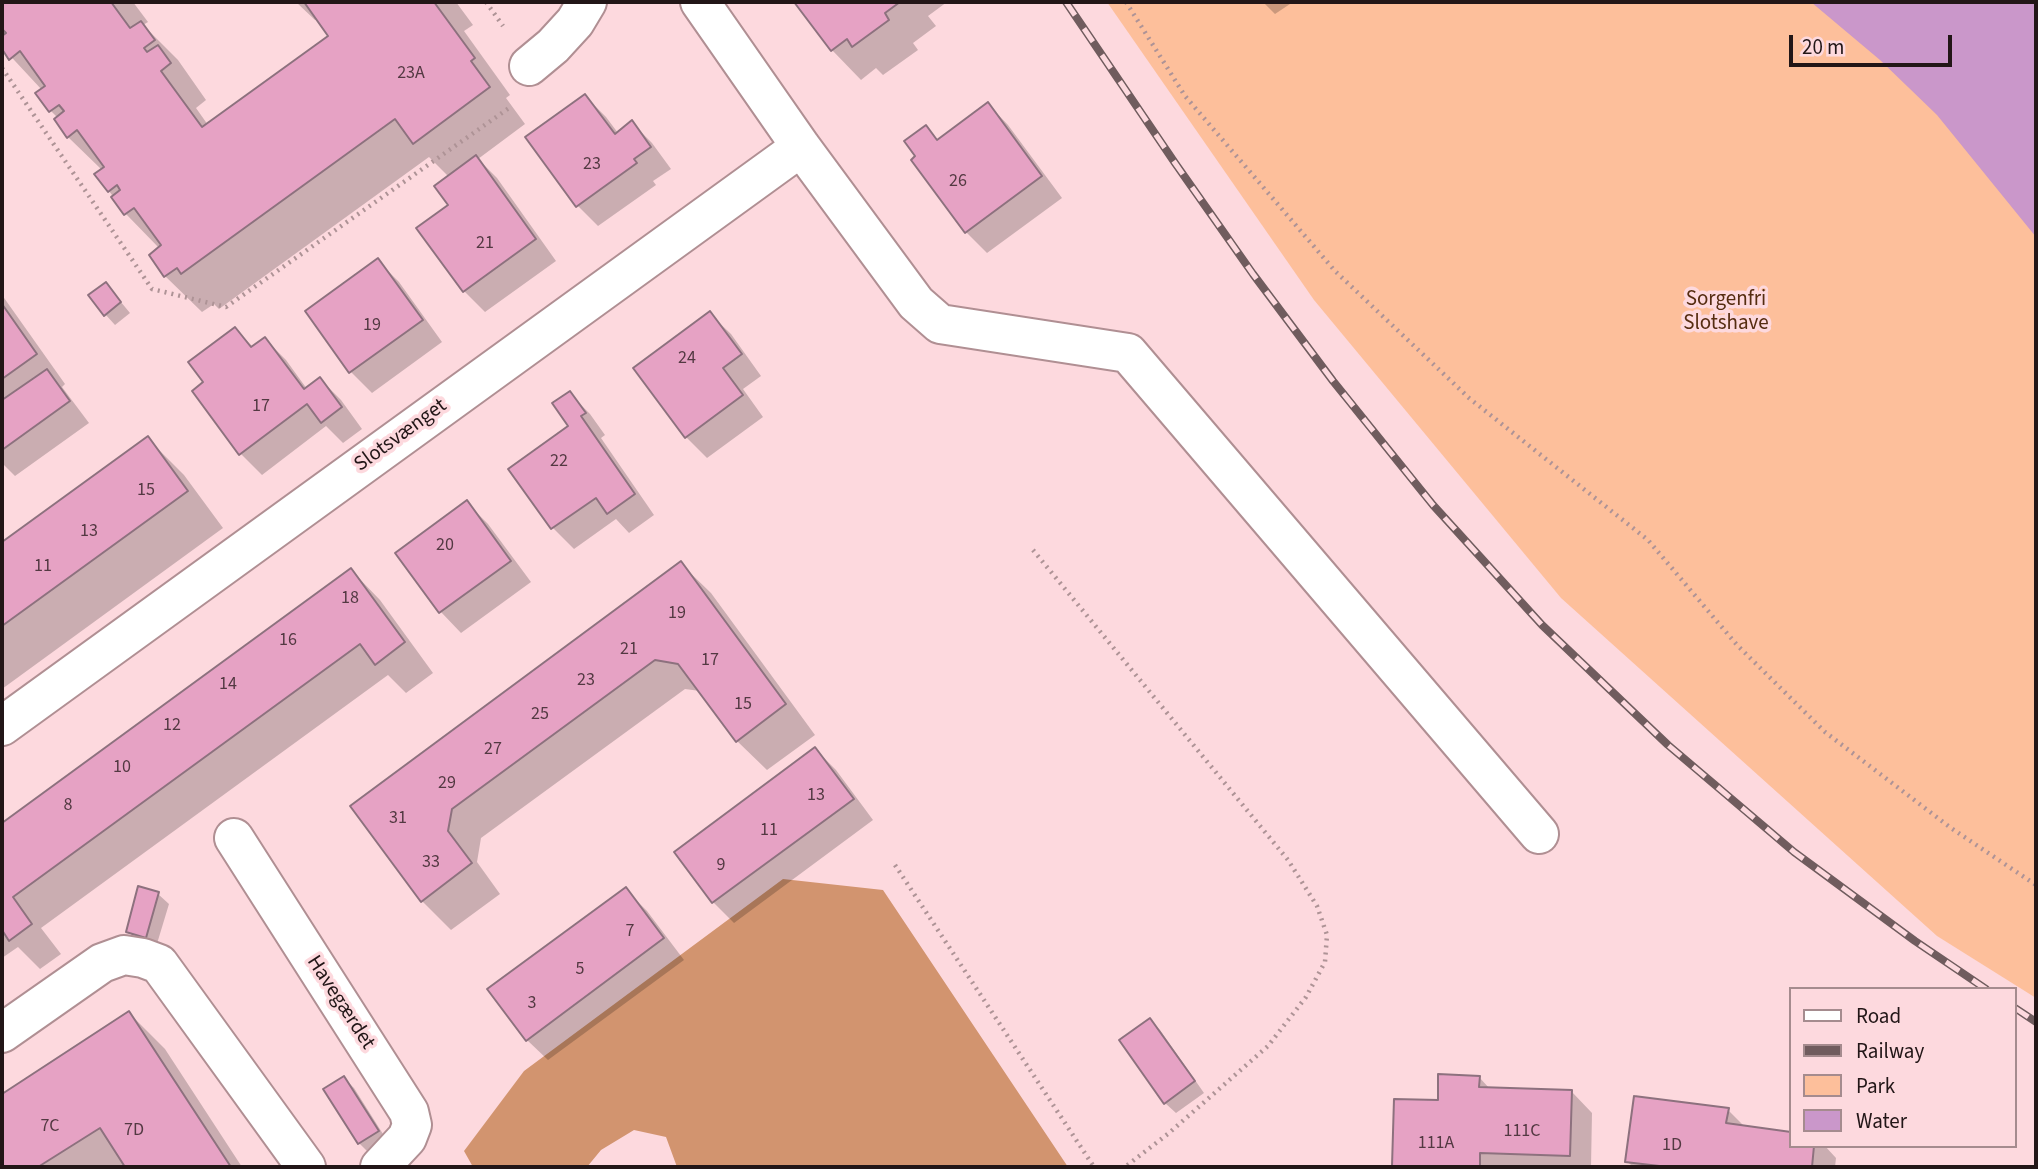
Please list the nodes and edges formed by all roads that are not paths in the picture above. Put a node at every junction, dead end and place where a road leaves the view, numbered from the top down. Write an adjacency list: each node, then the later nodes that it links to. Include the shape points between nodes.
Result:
1 (587, 2): 3 (street, via 554,46)
2 (699, 2): 4 (street)
3 (529, 66)
4 (801, 147): 5 (street, Slotsvænget); 6 (street, via 916,303 940,324 1128,353)
5 (2, 726)
6 (1539, 834)
7 (234, 838): 10 (street, Havegærdet, via 409,1112 412,1125 407,1138)
8 (2, 1033): 9 (street, via 102,963 124,955 159,964)
9 (306, 1167)
10 (380, 1167)

